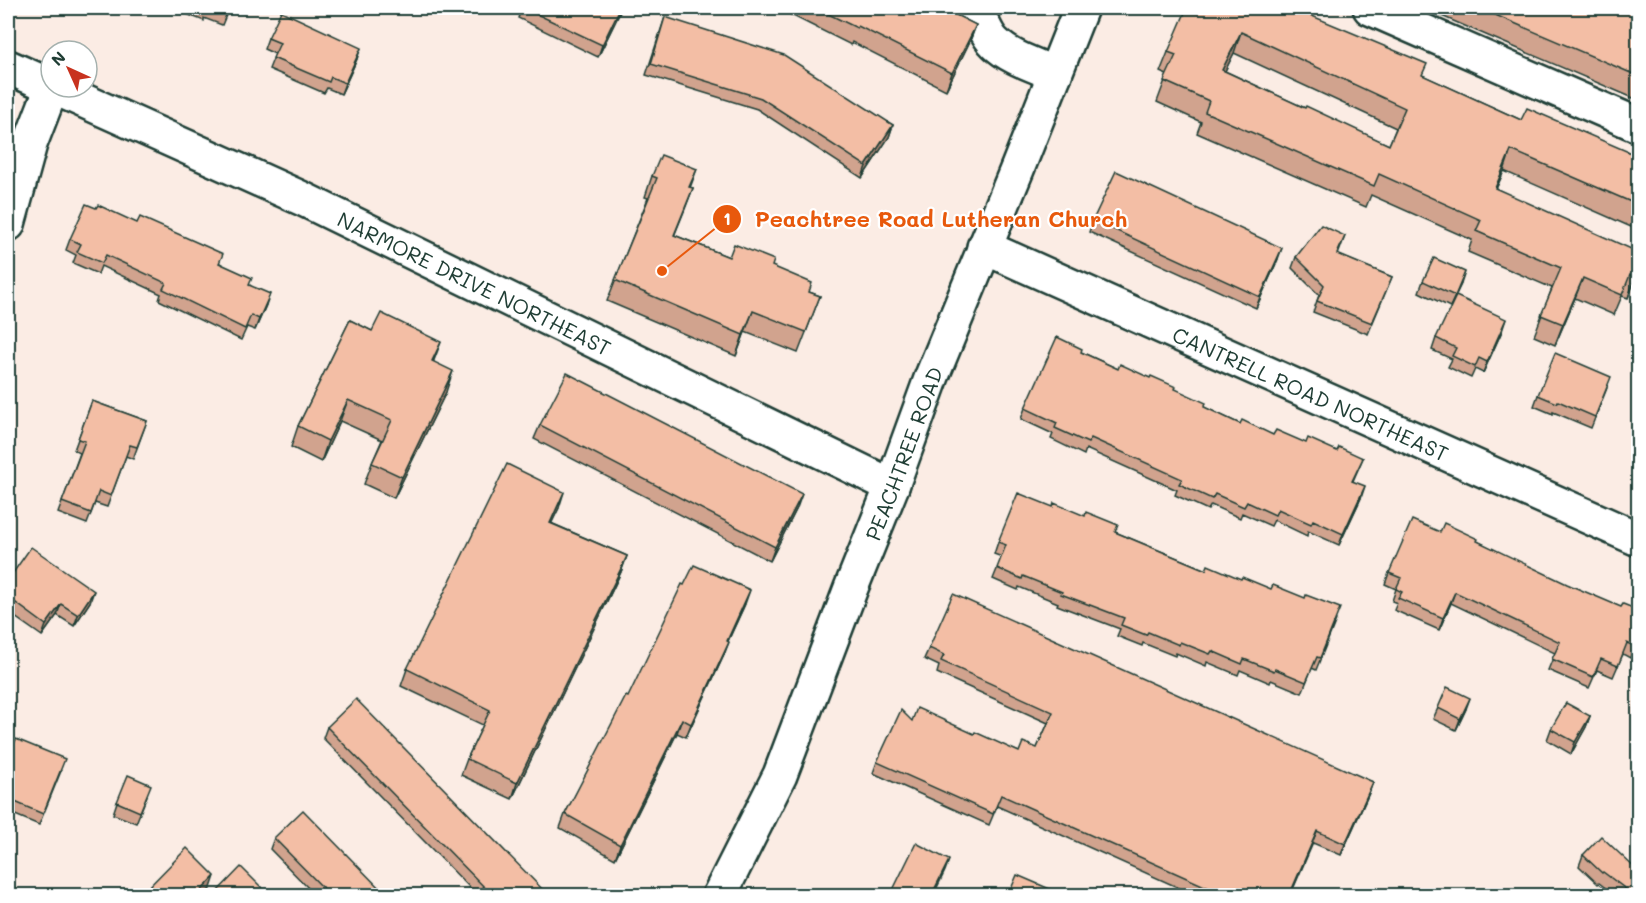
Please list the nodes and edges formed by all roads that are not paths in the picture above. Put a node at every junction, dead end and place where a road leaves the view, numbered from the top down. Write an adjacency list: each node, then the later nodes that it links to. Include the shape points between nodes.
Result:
1 (972, 8): 5 (main road, via 996,44)
2 (1081, 8): 5 (main road, PEACHTREE ROAD)
3 (1370, 8): 9 (main road)
4 (8, 67): 6 (main road, NARMORE DRIVE NORTHEAST)
5 (1054, 74): 11 (main road, PEACHTREE ROAD)
6 (39, 81)
7 (47, 99): 10 (main road, via 30,144)
8 (79, 99): 12 (main road, NARMORE DRIVE NORTHEAST, via 303,199)
9 (1638, 125)
10 (8, 225)
11 (984, 247): 12 (main road, PEACHTREE ROAD); 13 (main road, CANTRELL ROAD NORTHEAST)
12 (892, 486): 14 (main road, PEACHTREE ROAD, via 780,775)
13 (1638, 540)
14 (719, 896)

